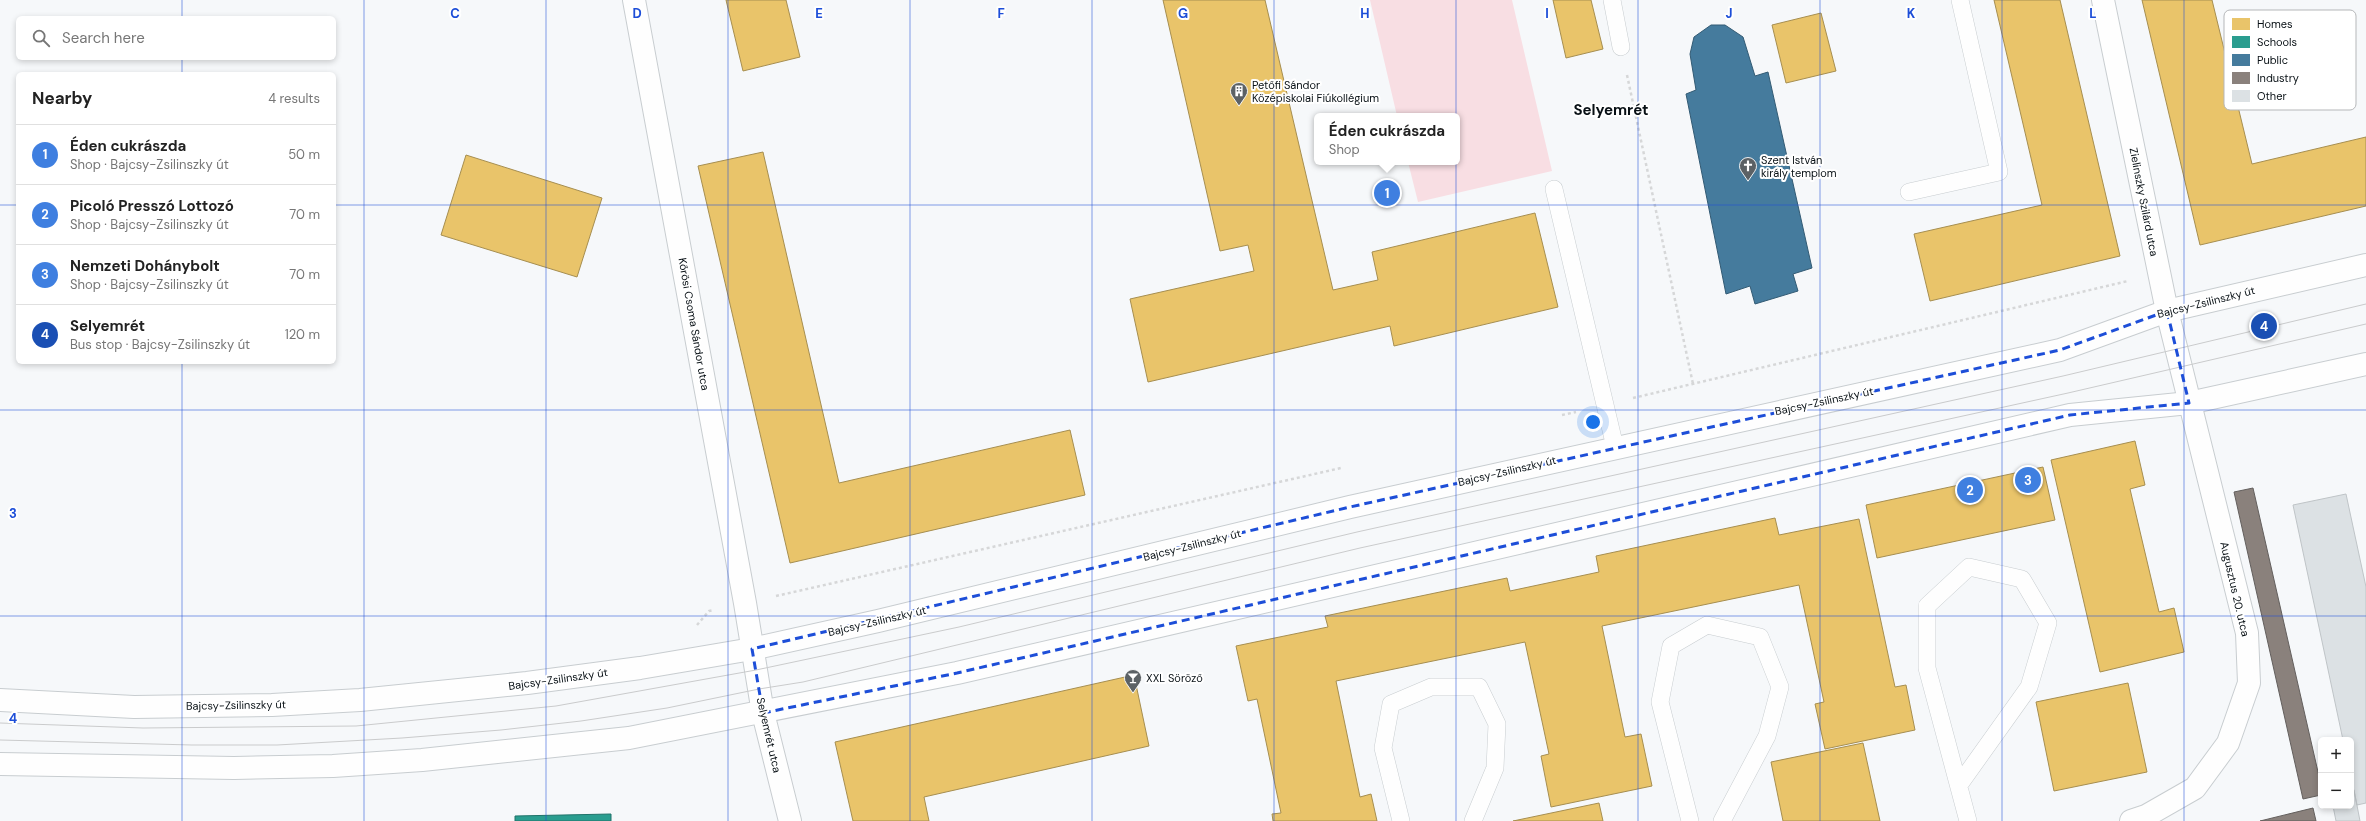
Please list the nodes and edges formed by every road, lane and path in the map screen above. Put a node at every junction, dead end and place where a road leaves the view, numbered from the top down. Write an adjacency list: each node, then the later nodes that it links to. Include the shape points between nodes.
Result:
1 (634, 0): 18 (street, Kőrösi Csoma Sándor utca)
2 (1612, 0): 5 (lane)
3 (1960, 0): 7 (lane, via 1999,172)
4 (2103, 0): 10 (street, Zielinszky Szilárd utca)
5 (1621, 47): 12 (path)
6 (1554, 189): 14 (lane)
7 (1909, 192)
8 (2366, 265): 10 (street, Bajcsy-Zsilinszky út)
9 (2133, 280): 12 (path)
10 (2167, 310): 13 (street, Zielinszky Szilárd utca); 16 (street, Bajcsy-Zsilinszky út, via 2060,350)
11 (2366, 364): 13 (street)
12 (1693, 384): 14 (path)
13 (2189, 403): 22 (street, via 2070,415 957,673); 31 (street, Augusztus 20. utca, via 2247,633 2249,683 2228,743 2195,788 2146,816)
14 (1605, 404): 15 (path); 16 (lane)
15 (1562, 415)
16 (1615, 447): 20 (street, Bajcsy-Zsilinszky út)
17 (1341, 468): 18 (path)
18 (745, 603): 19 (path, via 709,611); 20 (street, Kőrösi Csoma Sándor utca)
19 (695, 627)
20 (752, 649): 21 (street, Bajcsy-Zsilinszky út, via 640,668 527,683 360,700 272,705 134,707); 22 (street, Selyemrét utca)
21 (0, 700)
22 (763, 713): 23 (street, via 629,738 422,760 234,768); 25 (street, Selyemrét utca)
23 (0, 764)
24 (1958, 785): 24 (lane, via 1927,668 1927,606 1969,567 2022,579 2048,623 2029,687); 30 (lane)
25 (790, 821)
26 (1401, 821): 27 (lane, via 1383,748 1391,704 1431,687 1479,687 1497,724 1495,768)
27 (1473, 821)
28 (1690, 821): 29 (lane, via 1660,702 1671,646 1707,625 1760,637 1780,687 1767,736)
29 (1722, 821)
30 (1968, 821)
31 (2131, 821)

